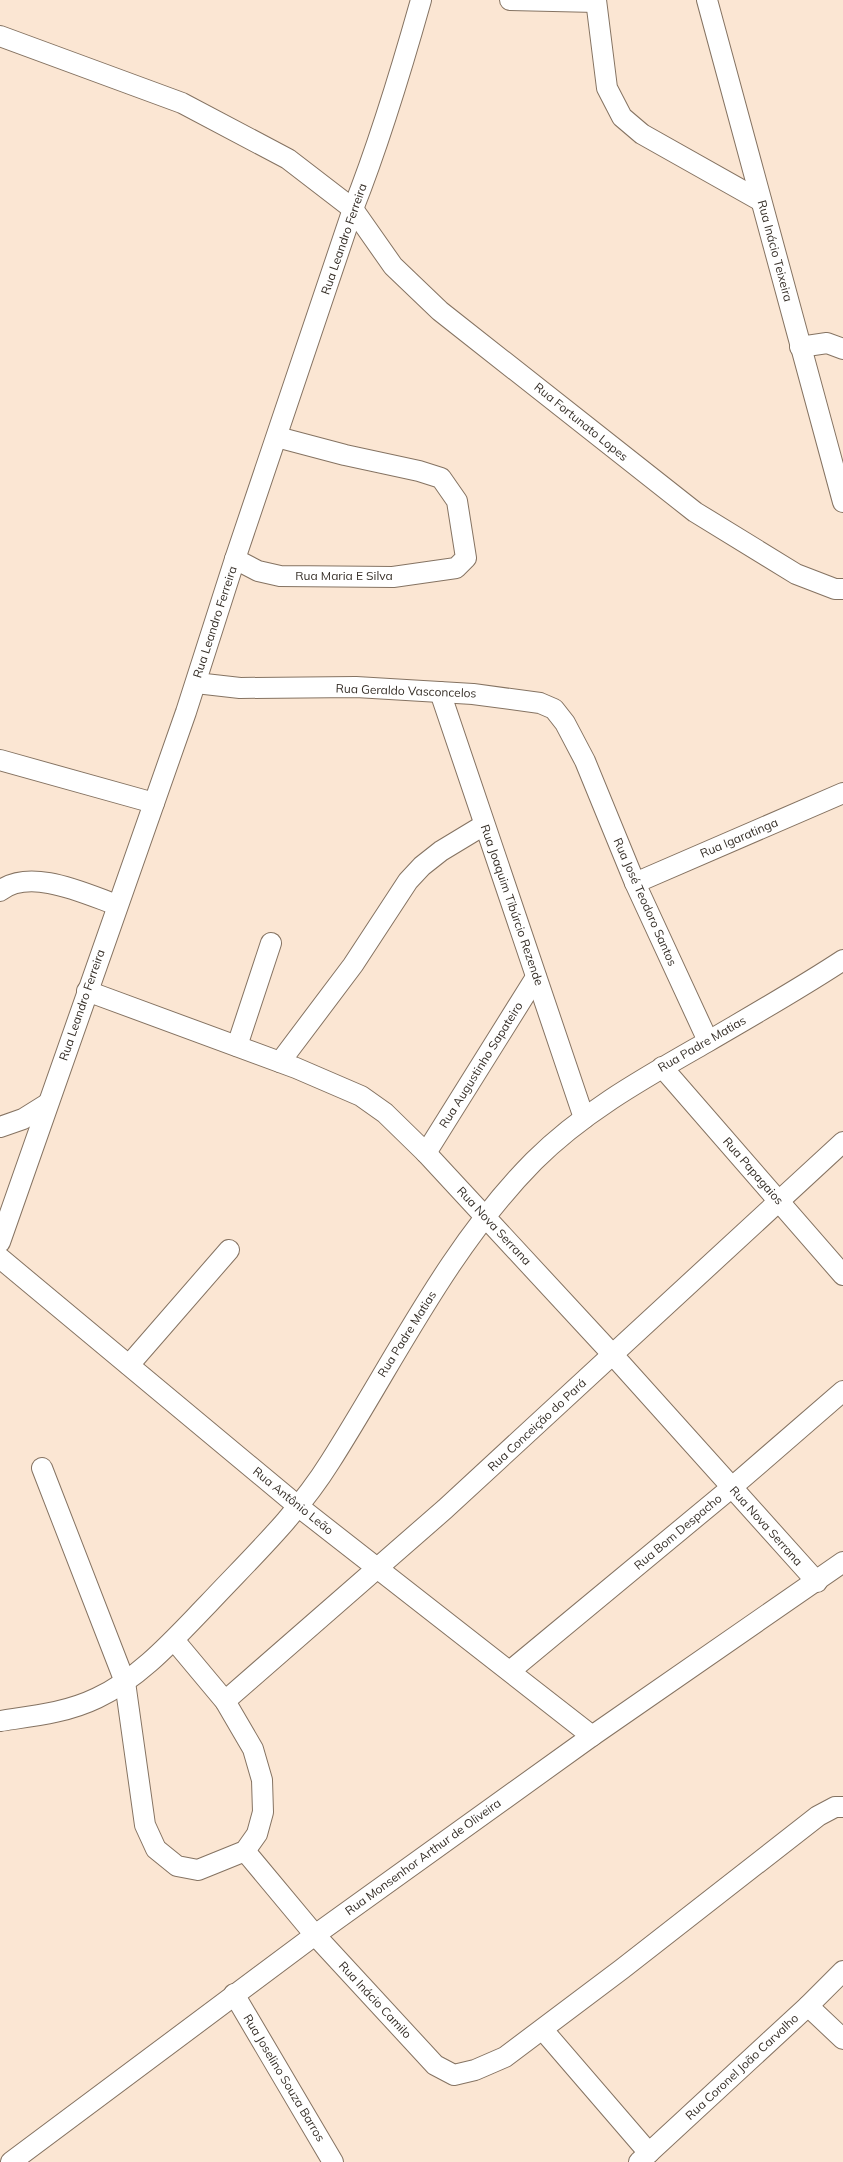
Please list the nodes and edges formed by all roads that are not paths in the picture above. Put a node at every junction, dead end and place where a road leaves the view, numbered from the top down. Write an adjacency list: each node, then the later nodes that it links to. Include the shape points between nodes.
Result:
1 (421, 0): 7 (street, Rua Leandro Ferreira, via 397,88)
2 (510, 0): 4 (street)
3 (707, 0): 6 (street, Rua Inácio Teixeira)
4 (596, 1): 6 (street, via 607,88 622,117 642,134)
5 (0, 36): 7 (street, Rua Fortunato Lopes, via 182,103 288,159)
6 (761, 201): 8 (street, Rua Inácio Teixeira)
7 (353, 209): 10 (street, Rua Leandro Ferreira); 13 (street, Rua Fortunato Lopes, via 394,266 440,311 695,512 796,574)
8 (800, 347): 9 (street, via 827,344); 11 (street, Rua Inácio Teixeira)
9 (843, 349)
10 (277, 437): 12 (street, Rua Leandro Ferreira); 12 (street, Rua Maria E Silva, via 441,478 457,501 466,558 456,568 393,577 280,576 258,571)
11 (843, 502)
12 (235, 559): 14 (street, Rua Leandro Ferreira)
13 (843, 589)
14 (196, 683): 15 (street, Rua Geraldo Vasconcelos, via 240,688 356,687); 19 (street, Rua Leandro Ferreira)
15 (440, 692): 17 (street, Rua Geraldo Vasconcelos, via 513,698 554,709); 20 (street, Rua Joaquim Tibúrcio Rezende)
16 (0, 760): 19 (street)
17 (585, 761): 21 (street, Rua José Teodoro Santos)
18 (843, 793): 21 (street, Rua Igaratinga)
19 (154, 802): 23 (street, Rua Leandro Ferreira)
20 (484, 824): 26 (street, Rua Joaquim Tibúrcio Rezende); 30 (street, via 441,851 413,876)
21 (635, 883): 28 (street, Rua José Teodoro Santos)
22 (0, 891): 23 (street, via 8,885 23,882 54,883)
23 (117, 905): 27 (street, Rua Leandro Ferreira)
24 (271, 942): 29 (street)
25 (843, 960): 28 (street, Rua Padre Matias)
26 (536, 977): 33 (street, Rua Joaquim Tibúrcio Rezende); 36 (street, Rua Augustinho Sapateiro)
27 (87, 991): 29 (street, Rua Nova Serrana); 32 (street, Rua Leandro Ferreira)
28 (708, 1041): 31 (street, Rua Padre Matias)
29 (237, 1046): 30 (street, Rua Nova Serrana)
30 (280, 1062): 36 (street, Rua Nova Serrana, via 361,1096 386,1113)
31 (662, 1067): 33 (street, Rua Padre Matias); 37 (street, Rua Papagaios)
32 (48, 1104): 34 (street, via 23,1119); 39 (street, Rua Leandro Ferreira)
33 (584, 1118): 38 (street, Rua Padre Matias, via 533,1162)
34 (0, 1127)
35 (843, 1142): 37 (street, Rua Conceição do Pará)
36 (426, 1153): 38 (street, Rua Nova Serrana)
37 (780, 1202): 42 (street, Rua Papagaios); 43 (street, Rua Conceição do Pará)
38 (486, 1218): 43 (street, Rua Nova Serrana); 48 (street, Rua Padre Matias, via 415,1320 330,1463)
39 (0, 1242)
40 (229, 1250): 44 (street)
41 (0, 1258): 44 (street, Rua Antônio Leão)
42 (843, 1275)
43 (613, 1355): 47 (street, Rua Nova Serrana); 50 (street, Rua Conceição do Pará)
44 (129, 1365): 48 (street, Rua Antônio Leão)
45 (843, 1391): 47 (street, Rua Bom Despacho)
46 (42, 1468): 54 (street)
47 (731, 1488): 51 (street, Rua Nova Serrana); 53 (street, Rua Bom Despacho)
48 (299, 1507): 50 (street, Rua Antônio Leão); 52 (street, Rua Padre Matias)
49 (843, 1562): 51 (street, Rua Monsenhor Arthur de Oliveira)
50 (378, 1568): 53 (street, Rua Antônio Leão); 55 (street, Rua Conceição do Pará)
51 (817, 1582): 57 (street, Rua Monsenhor Arthur de Oliveira)
52 (174, 1640): 54 (street, Rua Padre Matias); 55 (street)
53 (510, 1671): 57 (street, Rua Antônio Leão)
54 (125, 1682): 56 (street, Rua Padre Matias, via 98,1698 60,1712); 59 (street, via 145,1825 156,1849 177,1866 198,1870)
55 (225, 1701): 59 (street, via 253,1749 262,1780 263,1812 257,1834)
56 (0, 1721)
57 (592, 1736): 60 (street, Rua Monsenhor Arthur de Oliveira)
58 (843, 1807): 64 (street, via 835,1807 818,1816)
59 (245, 1851): 60 (street, Rua Inácio Camilo)
60 (315, 1935): 62 (street, Rua Monsenhor Arthur de Oliveira); 64 (street, Rua Inácio Camilo, via 435,2065 454,2075 505,2057)
61 (843, 1971): 63 (street, Rua Coronel João Carvalho)
62 (234, 1994): 67 (street, Rua Monsenhor Arthur de Oliveira); 68 (street, Rua Joselino Souza Barros)
63 (808, 2006): 65 (street); 66 (street, Rua Coronel João Carvalho)
64 (543, 2030): 66 (street)
65 (843, 2039)
66 (644, 2157)
67 (10, 2162)
68 (333, 2162)

